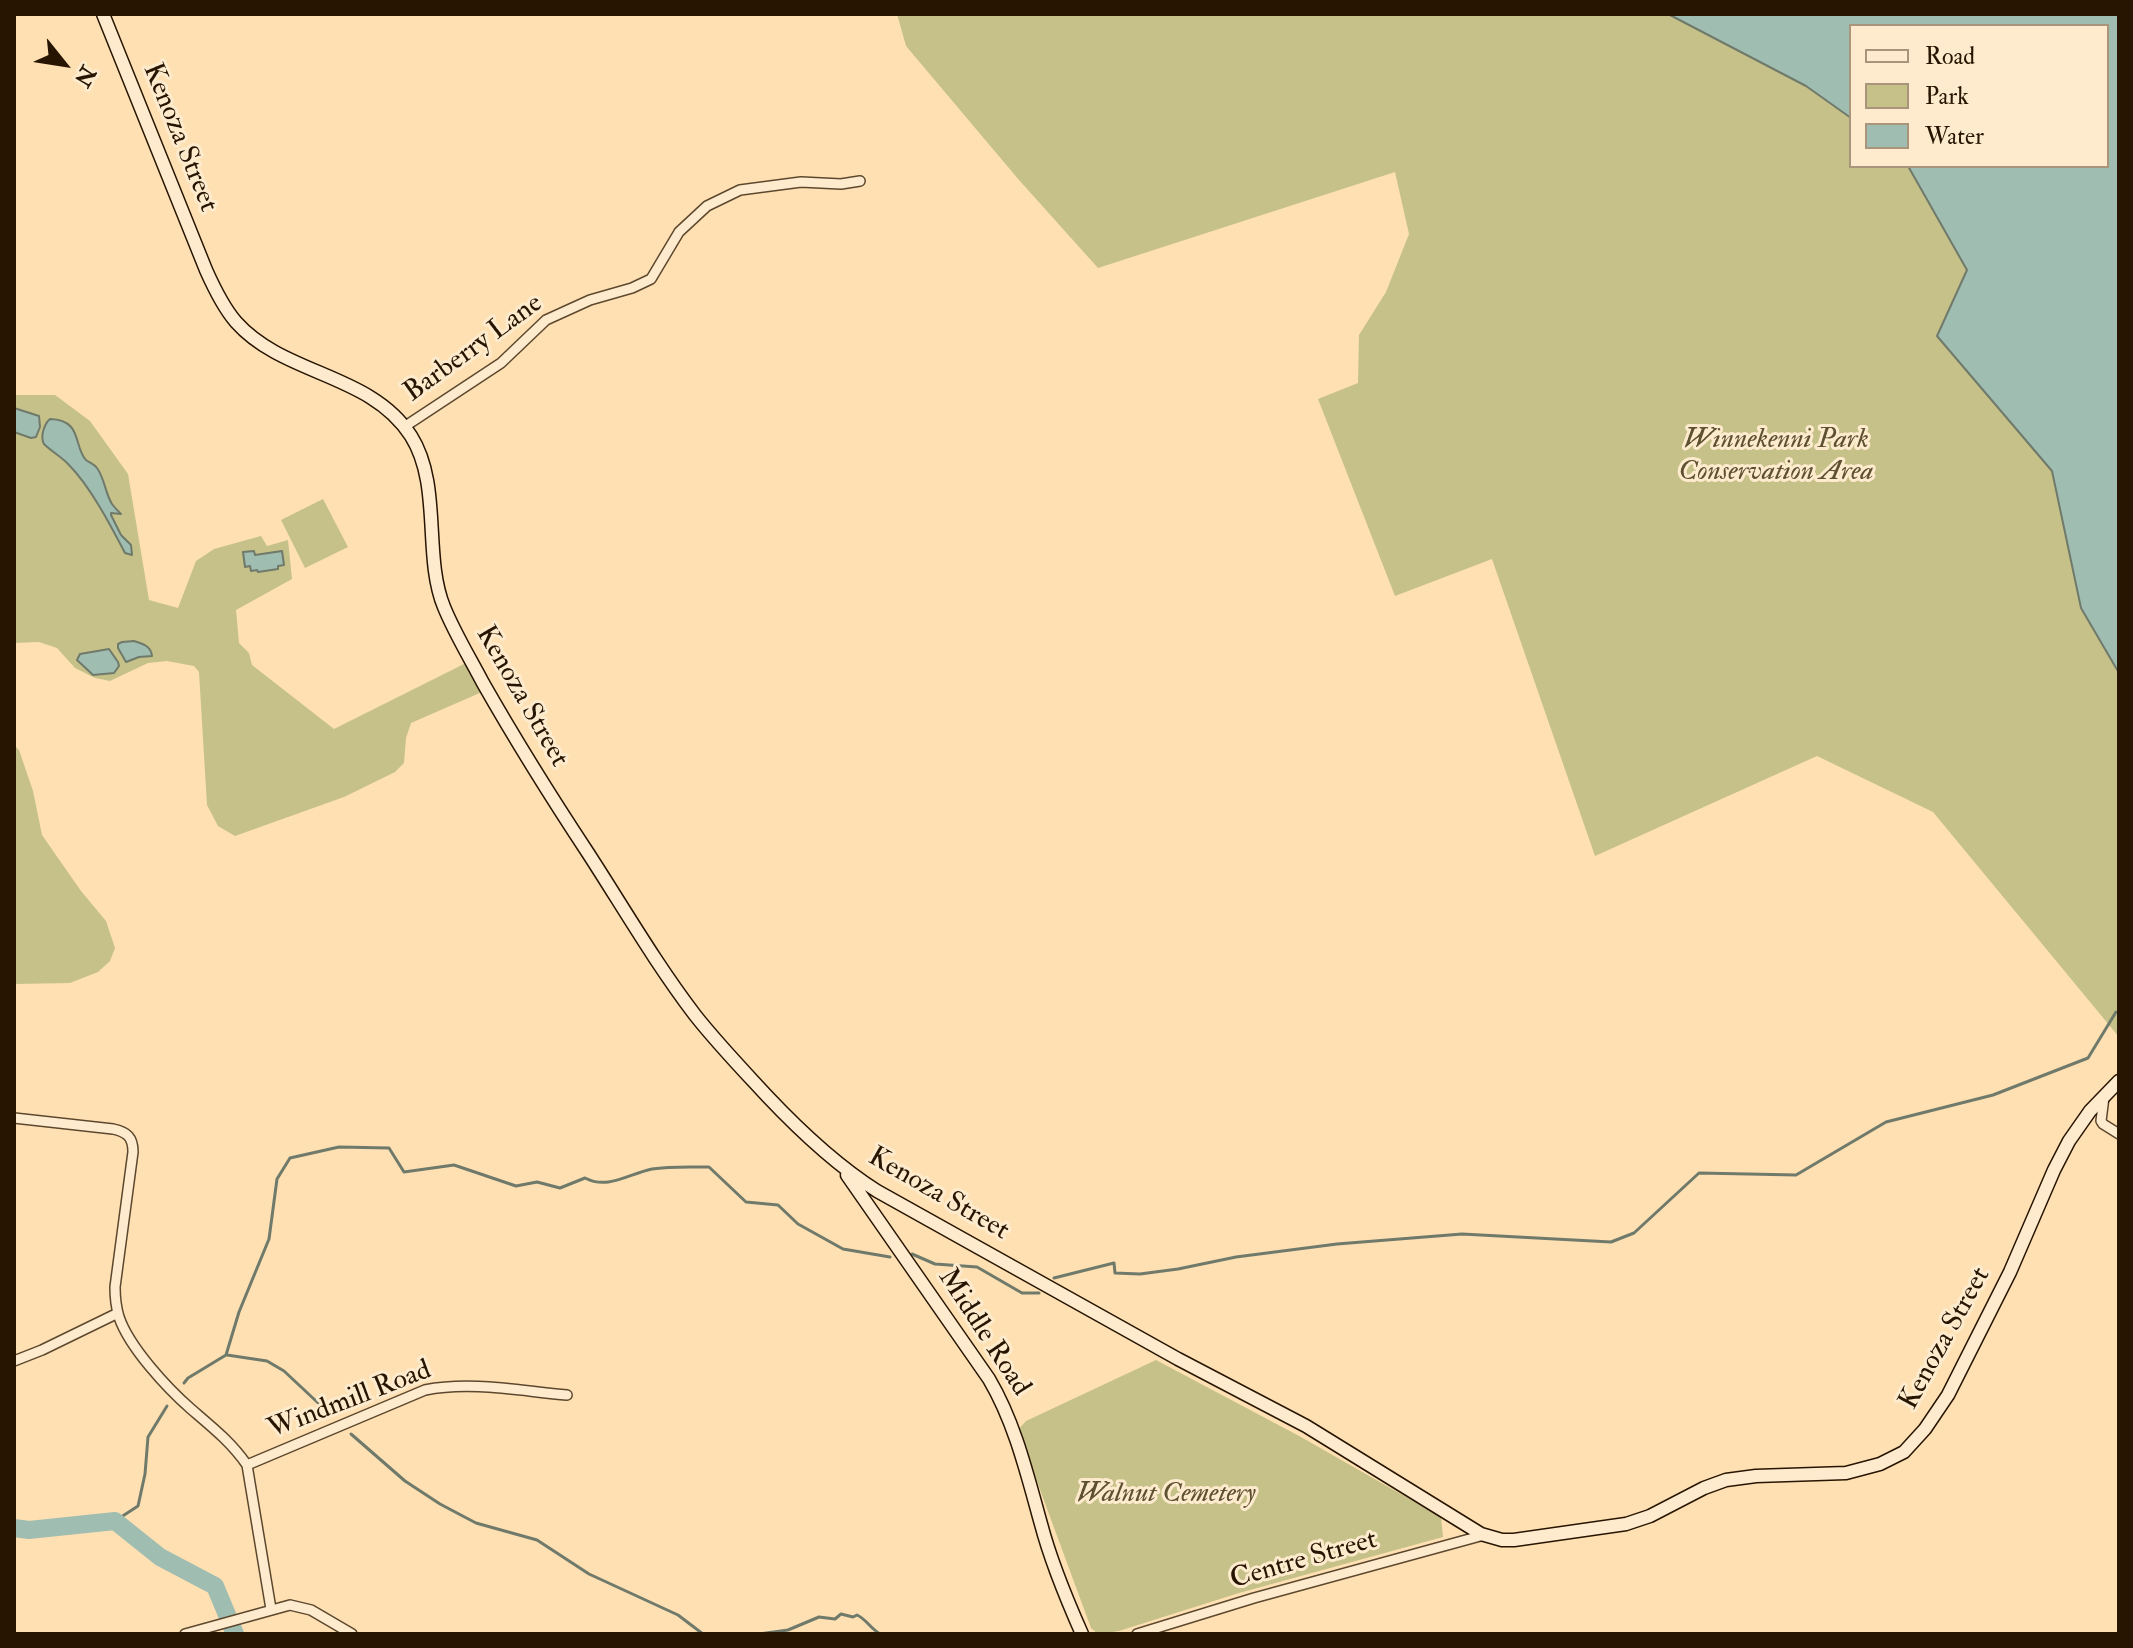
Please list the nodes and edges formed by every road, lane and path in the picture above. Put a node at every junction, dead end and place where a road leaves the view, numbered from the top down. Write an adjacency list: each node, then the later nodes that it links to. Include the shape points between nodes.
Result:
1 (103, 14): 3 (street, Kenoza Street, via 214,289 233,319 270,350 376,401)
2 (860, 181): 3 (street, Barberry Lane, via 740,190 707,206 679,232 651,279 546,320 501,363)
3 (404, 427): 8 (street, Kenoza Street, via 424,468 440,595 504,721 695,1015 792,1123)
4 (2119, 1081): 5 (street, Kenoza Street)
5 (2104, 1097): 7 (street, via 2101,1121); 13 (street, Kenoza Street, via 2061,1155 1948,1395 1904,1452 1846,1473 1726,1480 1626,1524 1514,1540)
6 (14, 1118): 9 (street, via 113,1129 131,1139 115,1287)
7 (2119, 1134)
8 (841, 1166): 13 (street, Kenoza Street, via 1093,1312 1306,1426); 17 (street, Middle Road, via 1003,1404)
9 (118, 1313): 10 (street); 12 (street, via 161,1379 235,1447)
10 (14, 1361)
11 (567, 1395): 12 (street, Windmill Road, via 474,1386 425,1390)
12 (247, 1465): 14 (street)
13 (1484, 1535): 18 (street, Centre Street)
14 (271, 1609): 15 (street); 16 (street, via 299,1606)
15 (185, 1634)
16 (352, 1634)
17 (1082, 1634)
18 (1137, 1634)

